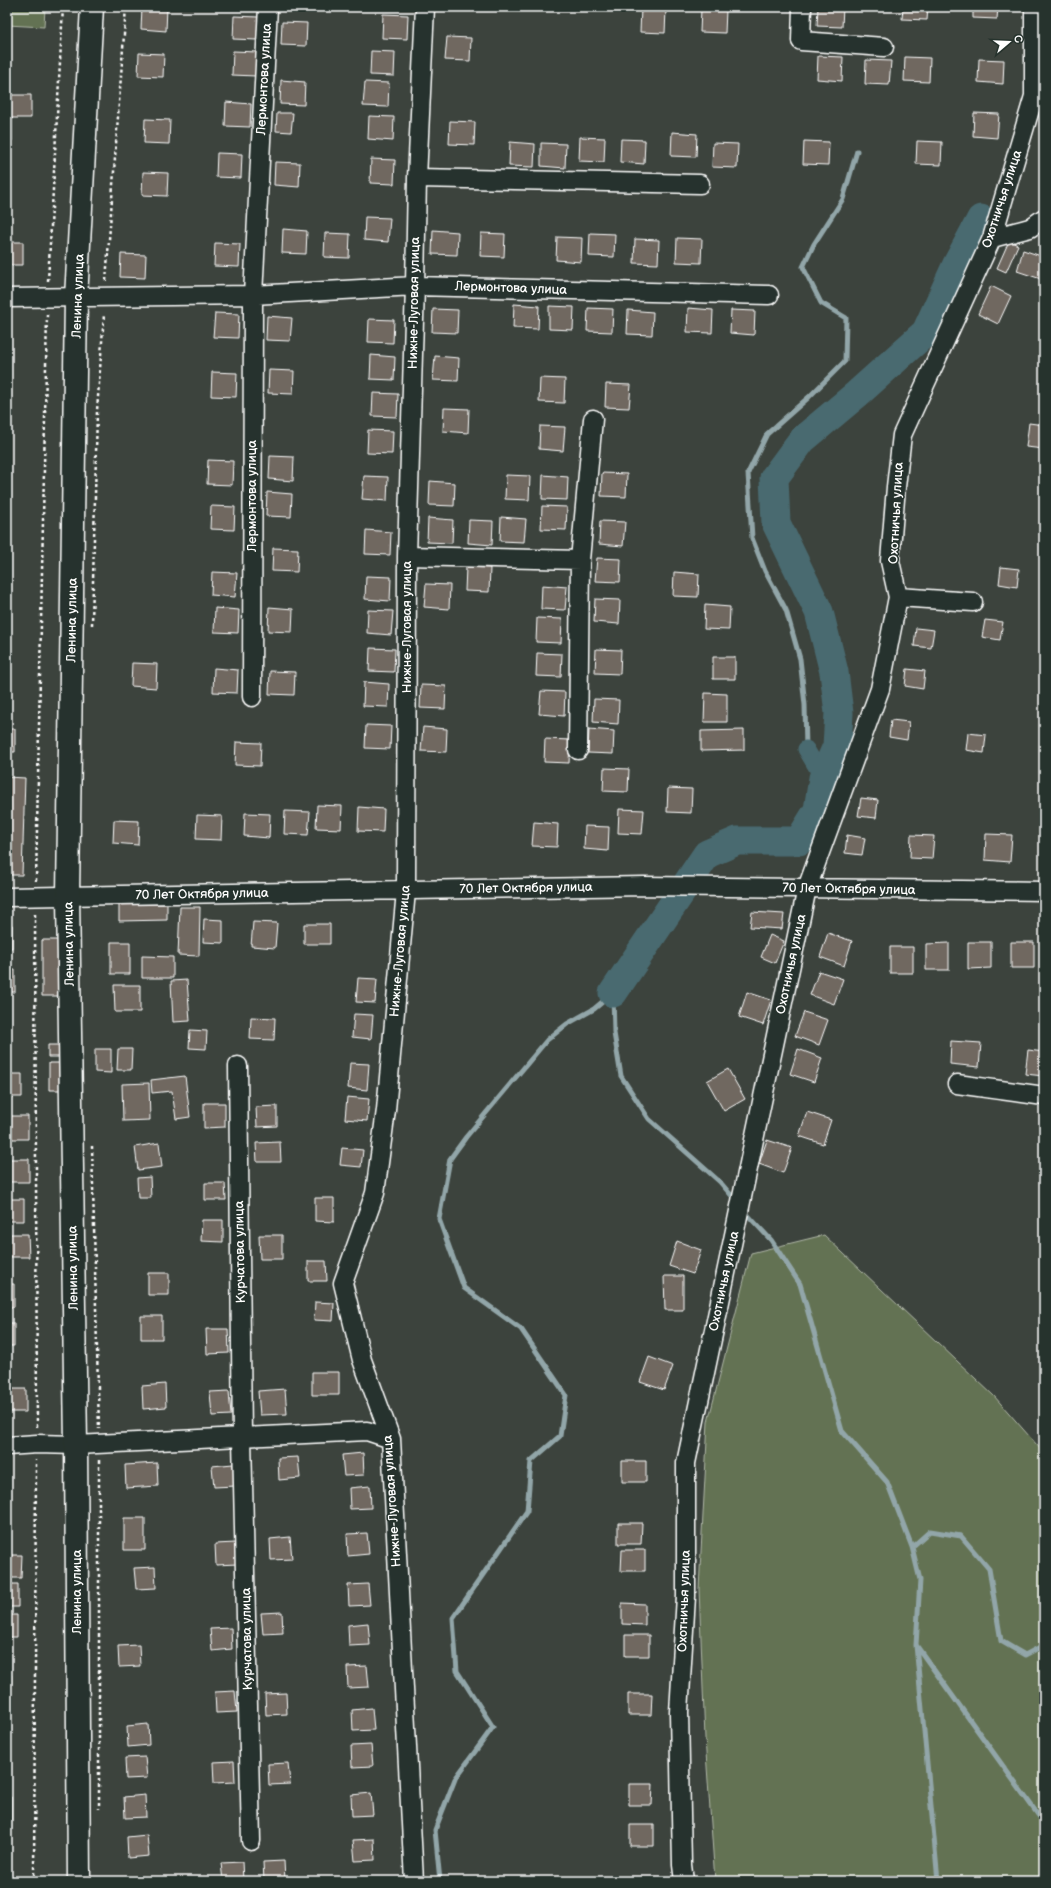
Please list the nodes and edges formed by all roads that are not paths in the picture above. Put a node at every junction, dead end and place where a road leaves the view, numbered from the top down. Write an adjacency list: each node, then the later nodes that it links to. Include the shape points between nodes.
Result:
1 (92, 7): 15 (main road, Ленина улица)
2 (268, 7): 12 (street, Лермонтова улица)
3 (425, 7): 7 (street, Нижне-Луговая улица)
4 (802, 7): 6 (street, via 801,41)
5 (1034, 7): 10 (street, Охотничья улица, via 1034,96)
6 (884, 47)
7 (416, 178): 8 (street); 11 (street, Нижне-Луговая улица)
8 (700, 184)
9 (1044, 218): 10 (street, via 1030,228)
10 (992, 238): 19 (street, Охотничья улица, via 902,435 890,561)
11 (416, 286): 12 (street, Лермонтова улица); 13 (street, Лермонтова улица); 17 (street, Нижне-Луговая улица)
12 (252, 295): 15 (street, Лермонтова улица); 21 (street, Лермонтова улица)
13 (770, 295)
14 (7, 298): 15 (street, Лермонтова улица)
15 (76, 298): 26 (main road, Ленина улица)
16 (593, 419): 18 (street)
17 (407, 556): 18 (street); 24 (street, Нижне-Луговая улица)
18 (580, 560): 22 (street)
19 (898, 597): 20 (street); 23 (street, Охотничья улица, via 880,689)
20 (973, 602)
21 (252, 697)
22 (578, 750)
23 (807, 888): 24 (street, 70 Лет Октября улица, via 644,886); 25 (street, 70 Лет Октября улица); 38 (street, Охотничья улица, via 686,1463 686,1596 679,1712)
24 (406, 891): 26 (street, 70 Лет Октября улица); 32 (street, Нижне-Луговая улица, via 386,1110 375,1193 344,1283 362,1360)
25 (1044, 891)
26 (68, 896): 27 (street, 70 Лет Октября улица); 33 (main road, Ленина улица)
27 (7, 897)
28 (238, 1066): 31 (street, Курчатова улица)
29 (957, 1084): 30 (street)
30 (1044, 1096)
31 (242, 1438): 32 (street, via 367,1431); 33 (street); 35 (street, Курчатова улица)
32 (391, 1439): 37 (street, Нижне-Луговая улица)
33 (76, 1445): 34 (street); 36 (main road, Ленина улица)
34 (7, 1446)
35 (251, 1841)
36 (79, 1881)
37 (414, 1881)
38 (684, 1881)

